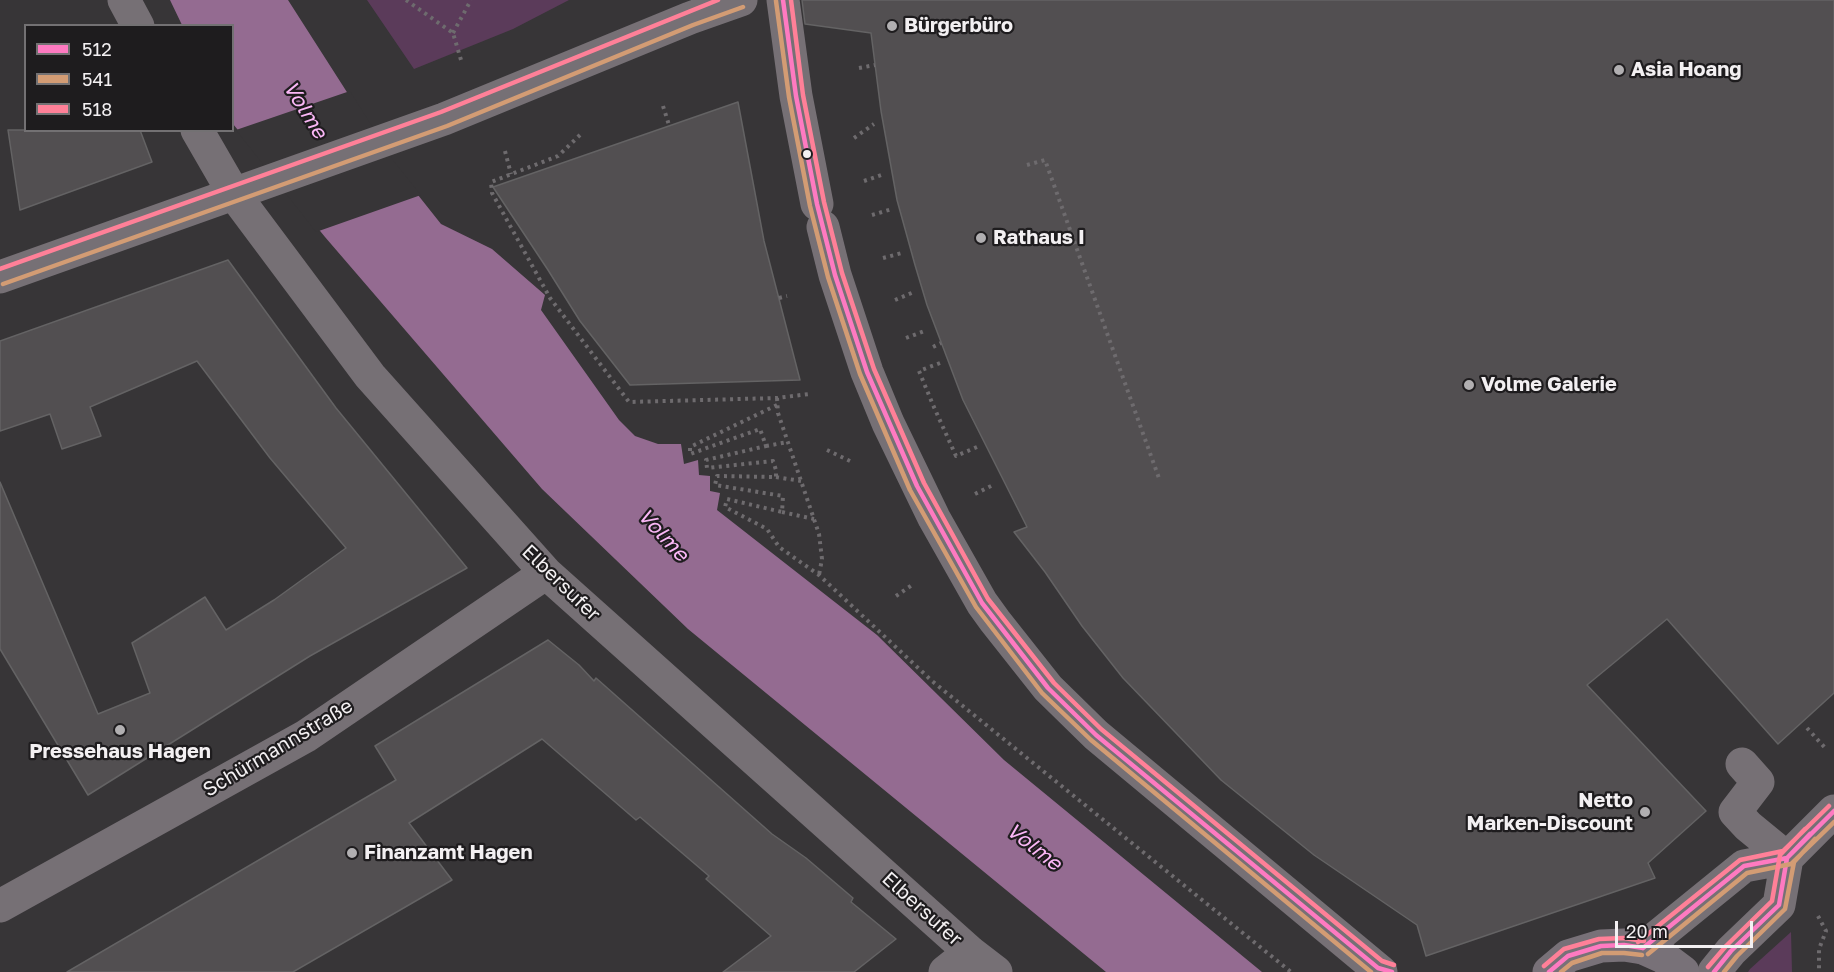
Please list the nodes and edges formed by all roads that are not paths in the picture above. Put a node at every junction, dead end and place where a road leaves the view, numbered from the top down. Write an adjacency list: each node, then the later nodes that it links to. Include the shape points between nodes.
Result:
1 (124, 0): 4 (street)
2 (741, 0): 6 (street, via 444,119)
3 (783, 0): 15 (street, via 796,96 820,216 867,372 934,518 982,603 1048,688 1096,735)
4 (137, 24)
5 (198, 132): 6 (street, Elbersufer)
6 (234, 194): 7 (street); 8 (street, Elbersufer, via 370,376)
7 (0, 277)
8 (546, 573): 12 (street, Schürmannstraße, via 306,736); 14 (street, Elbersufer)
9 (1742, 764): 11 (street, via 1758,783 1735,812)
10 (1834, 811): 11 (street)
11 (1787, 858): 13 (street, via 1744,866); 19 (street, via 1779,905)
12 (0, 906)
13 (1643, 948): 17 (street, via 1601,946 1568,956); 18 (street)
14 (958, 962): 16 (street, Elbersufer)
15 (1384, 971)
16 (996, 972)
17 (1549, 972)
18 (1683, 972)
19 (1714, 972)

